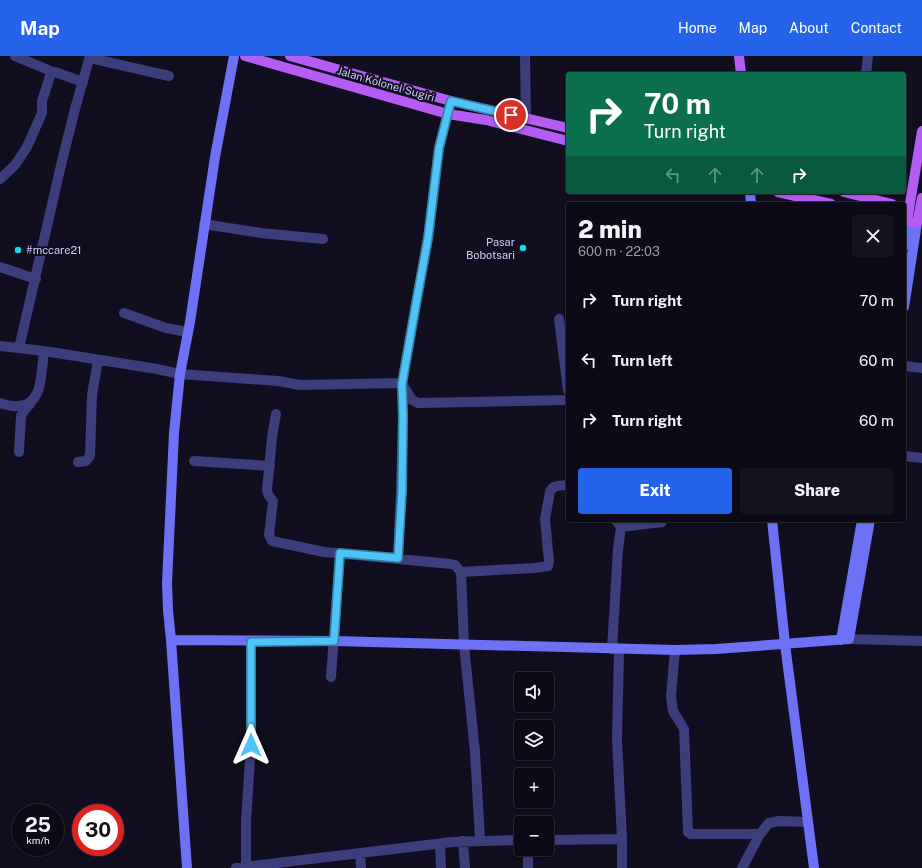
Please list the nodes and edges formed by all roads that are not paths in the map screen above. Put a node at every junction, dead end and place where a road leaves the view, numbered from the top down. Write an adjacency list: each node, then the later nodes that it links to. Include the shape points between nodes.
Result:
1 (15, 56): 10 (street)
2 (234, 56): 29 (street)
3 (246, 56): 16 (main road, Jalan Kolonel Sugiri)
4 (290, 56): 9 (main road)
5 (525, 56): 17 (street)
6 (740, 56): 11 (main road)
7 (868, 56): 12 (street)
8 (90, 57): 13 (street); 14 (street)
9 (322, 60): 15 (main road)
10 (53, 72): 14 (street); 21 (street, via 42,101 42,113 27,147 15,165)
11 (741, 72)
12 (866, 72)
13 (169, 76)
14 (83, 82): 33 (street, via 61,165)
15 (451, 101): 16 (street); 17 (main road)
16 (448, 114): 20 (main road, Jalan Kolonel Sugiri, via 486,120); 46 (street, via 439,148 428,238)
17 (526, 119): 18 (main road)
18 (566, 128)
19 (922, 132): 27 (main road)
20 (566, 140)
21 (0, 179)
22 (787, 194): 25 (main road)
23 (852, 194): 26 (main road)
24 (922, 198): 27 (main road)
25 (822, 202)
26 (884, 202)
27 (914, 209): 28 (main road)
28 (910, 222): 30 (street); 34 (street)
29 (204, 224): 31 (street); 37 (street)
30 (906, 238)
31 (323, 239)
32 (0, 267): 33 (street)
33 (36, 279): 39 (street)
34 (906, 279)
35 (124, 314): 37 (street, via 166,328)
36 (558, 319): 45 (street)
37 (188, 332): 44 (street)
38 (0, 346): 39 (street)
39 (19, 348): 40 (street)
40 (44, 351): 41 (street); 48 (street, via 37,394)
41 (98, 360): 44 (street); 55 (street, via 92,395 90,456 86,461)
42 (906, 366): 43 (street)
43 (922, 368)
44 (180, 374): 46 (street, via 300,385); 66 (street, via 174,433 167,583)
45 (566, 376)
46 (402, 384): 47 (street, via 412,400 418,403); 64 (street, via 402,491)
47 (566, 400)
48 (31, 402): 49 (street, via 20,406); 51 (street, via 21,416)
49 (0, 403)
50 (276, 414): 56 (street)
51 (19, 452)
52 (906, 456): 53 (street)
53 (922, 458)
54 (194, 461): 56 (street)
55 (78, 462)
56 (270, 466): 63 (street, via 267,490 273,501 270,535 272,541)
57 (566, 484): 65 (street, via 556,486 550,492 545,519 548,566)
58 (662, 522): 62 (street)
59 (772, 522): 71 (street)
60 (862, 522): 67 (street)
61 (870, 522): 67 (street)
62 (618, 523): 73 (street)
63 (340, 553): 64 (street); 68 (street)
64 (398, 558): 65 (street, via 451,564)
65 (461, 572): 72 (street)
66 (171, 640): 70 (street); 87 (street)
67 (845, 640): 69 (street); 71 (street)
68 (334, 641): 70 (street); 72 (street); 75 (street)
69 (922, 641)
70 (251, 642): 86 (street, via 251,745)
71 (785, 644): 74 (street); 76 (street)
72 (464, 645): 73 (street); 79 (street, via 475,752)
73 (615, 650): 74 (street); 78 (street)
74 (675, 650): 77 (street, via 671,696 673,711 684,729 688,832)
75 (331, 678)
76 (807, 822): 77 (street, via 773,822 766,825); 94 (street)
77 (760, 834): 93 (street)
78 (622, 839): 81 (street); 92 (street)
79 (480, 840): 80 (street); 82 (street)
80 (514, 840)
81 (554, 840)
82 (463, 841): 83 (street); 90 (street)
83 (440, 844): 84 (street); 89 (street)
84 (360, 853): 86 (street); 88 (street)
85 (528, 856): 91 (street)
86 (241, 867)
87 (187, 868)
88 (361, 868)
89 (441, 868)
90 (465, 868)
91 (528, 868)
92 (622, 868)
93 (742, 868)
94 (814, 868)

